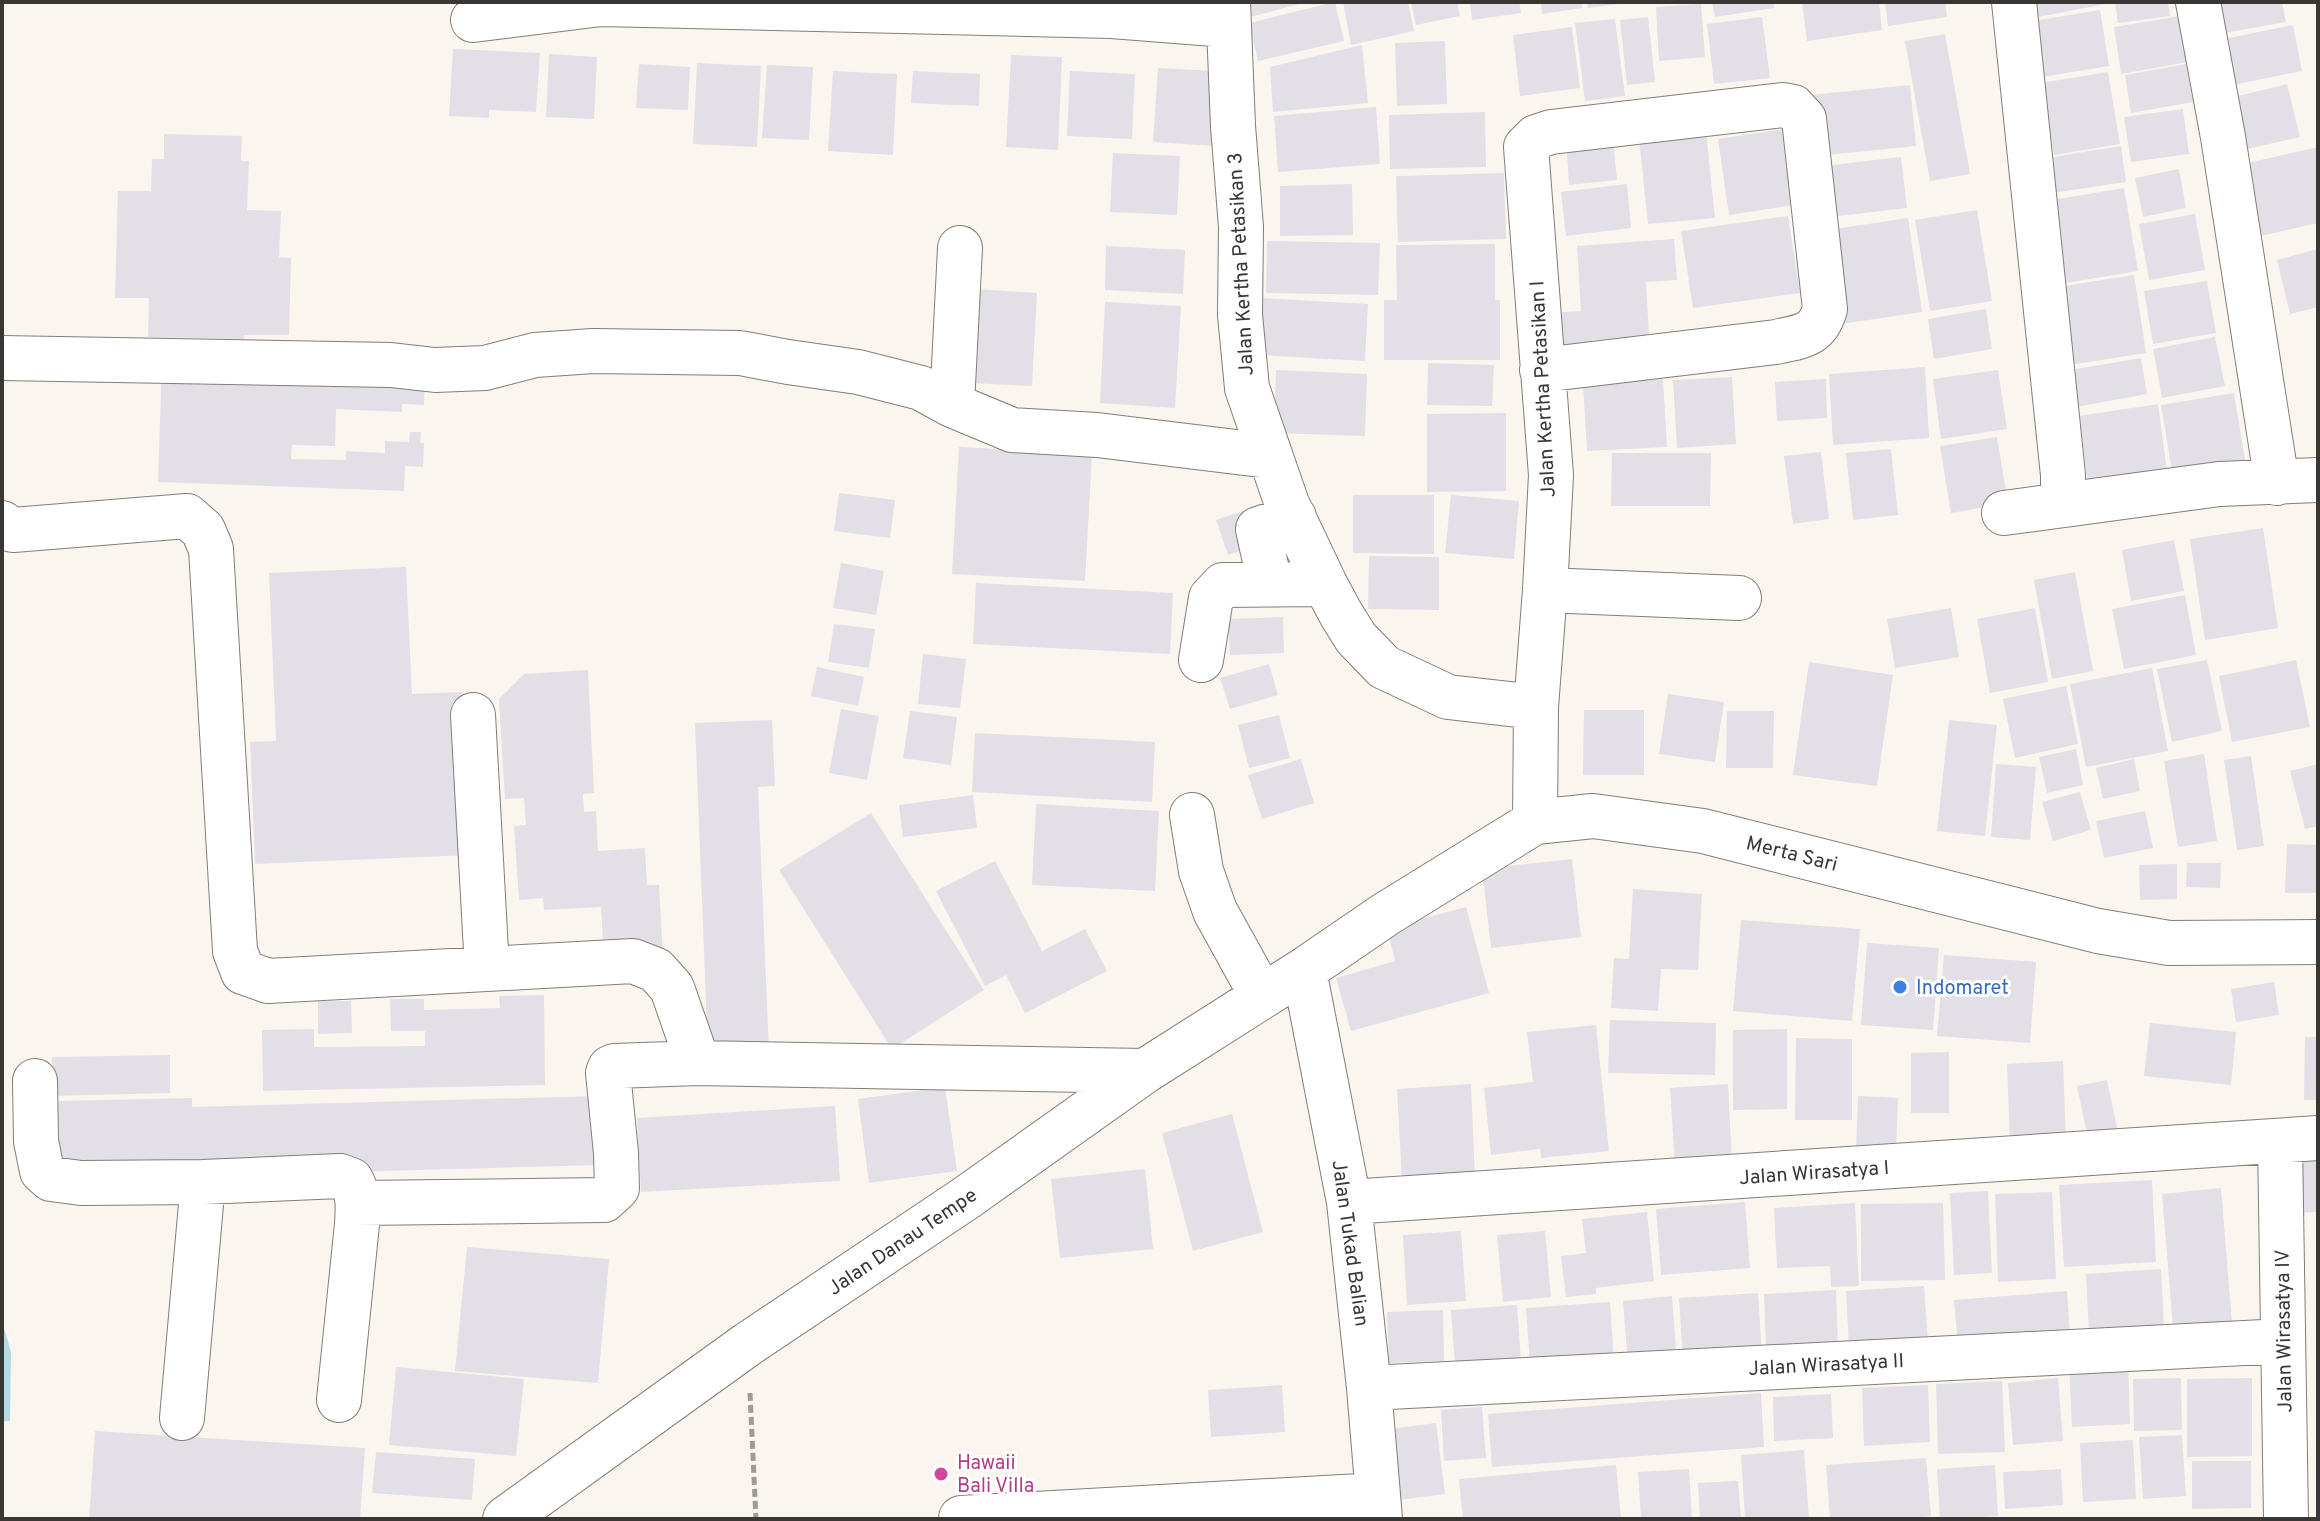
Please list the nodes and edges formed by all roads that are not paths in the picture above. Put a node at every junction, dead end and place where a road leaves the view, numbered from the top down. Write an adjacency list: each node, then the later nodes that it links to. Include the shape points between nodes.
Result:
1 (2014, 2): 12 (street)
2 (2198, 2): 11 (street)
3 (1111, 9): 4 (street); 5 (street, via 601,4)
4 (1228, 14): 10 (street, Jalan Kertha Petasikan 3, via 1245,373)
5 (473, 20)
6 (960, 248): 9 (street)
7 (2, 358): 9 (street, via 435,370 593,351 740,353 858,372 921,388)
8 (1542, 370): 8 (street, Jalan Kertha Petasikan I, via 1526,147 1551,132 1793,107 1804,119 1825,309 1816,329 1776,342); 18 (street, Jalan Kertha Petasikan I, via 1551,475)
9 (952, 405): 10 (street, via 1012,430)
10 (1269, 456): 14 (street, Jalan Kertha Petasikan 3)
11 (2297, 482): 12 (street, via 2219,484)
12 (2063, 505): 13 (street)
13 (2004, 513)
14 (1294, 517): 16 (street, via 1258,529); 17 (street, Jalan Kertha Petasikan 3)
15 (2, 523): 26 (street, via 13,530 187,516 203,530 211,549 235,951 243,972 268,981)
16 (1270, 584): 17 (street); 20 (street, via 1223,585 1211,598)
17 (1325, 584): 21 (street, Jalan Kertha Petasikan 3, via 1356,638 1384,667 1448,697)
18 (1545, 590): 19 (street); 21 (street, Jalan Kertha Petasikan I)
19 (1739, 598)
20 (1201, 660)
21 (1536, 707): 24 (street, Jalan Kertha Petasikan I)
22 (473, 715): 26 (street)
23 (1192, 815): 28 (street, via 1201,871 1215,911)
24 (1535, 822): 25 (street, Merta Sari, via 1593,816 1703,831 2098,931 2169,943); 27 (street, Merta Sari)
25 (2318, 942)
26 (487, 969): 29 (street, via 633,961 656,970 672,988)
27 (1304, 970): 28 (street, Jalan Danau Tempe); 34 (street, Jalan Tukad Balian)
28 (1262, 996): 30 (street, Jalan Danau Tempe)
29 (698, 1063): 30 (street); 35 (street, via 610,1068 617,1188 604,1200)
30 (1145, 1071): 42 (street, Jalan Danau Tempe, via 748,1344)
31 (35, 1081): 33 (street, via 36,1141 42,1171 51,1179)
32 (2299, 1140): 34 (street, Jalan Wirasatya I); 36 (street, Jalan Wirasatya IV)
33 (203, 1182): 35 (street, via 340,1176 351,1180); 39 (street)
34 (1349, 1202): 37 (street, Jalan Tukad Balian)
35 (358, 1203): 38 (street)
36 (2283, 1341): 37 (street, Jalan Wirasatya II); 43 (street, Jalan Wirasatya IV)
37 (1369, 1388): 40 (street, Jalan Tukad Balian)
38 (339, 1400)
39 (182, 1418)
40 (1379, 1507): 41 (street)
41 (961, 1518)
42 (505, 1519)
43 (2286, 1519)

